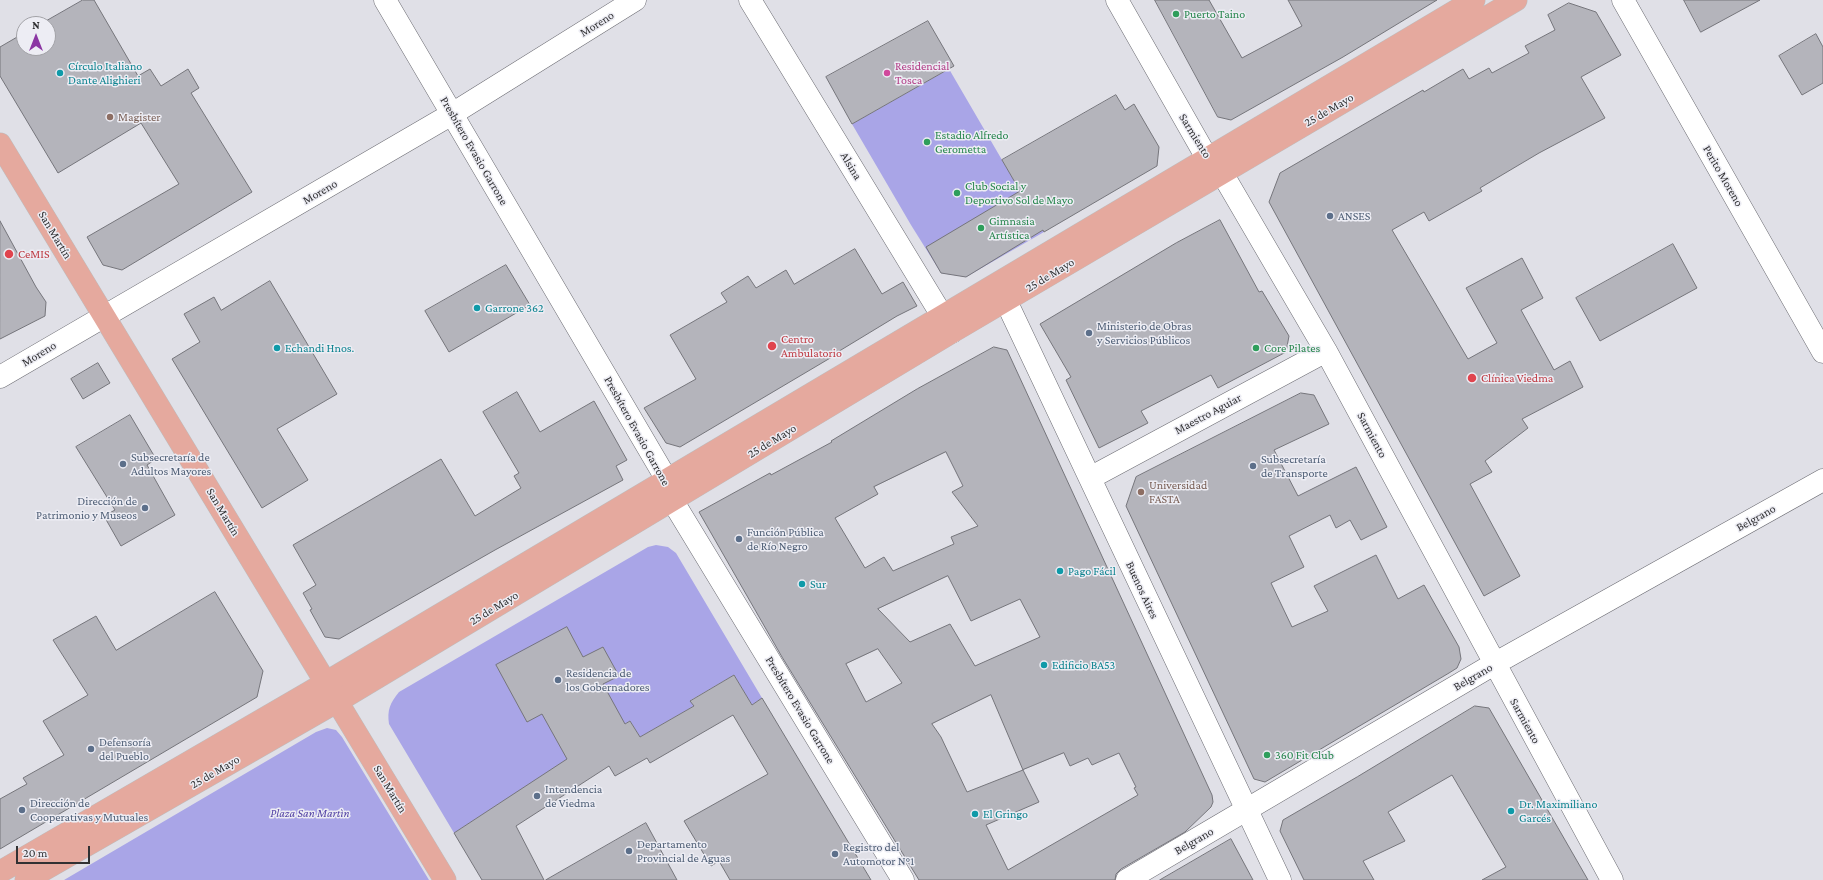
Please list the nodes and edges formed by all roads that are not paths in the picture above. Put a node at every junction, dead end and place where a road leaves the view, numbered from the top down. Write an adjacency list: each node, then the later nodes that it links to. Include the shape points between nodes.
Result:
1 (385, 0): 8 (street, Presbítero Evasio Garrone)
2 (635, 0): 8 (street, Moreno)
3 (750, 0): 14 (street, Alsina)
4 (1117, 0): 10 (street, Sarmiento)
5 (1474, 0): 10 (main road, 25 de Mayo)
6 (1516, 0): 11 (main road, 25 de Mayo)
7 (1623, 0): 16 (street, Perito Moreno)
8 (452, 114): 13 (street, Moreno, via 163,284); 20 (street, Presbítero Evasio Garrone)
9 (0, 144): 13 (main road, San Martín)
10 (1206, 158): 11 (street, Sarmiento); 14 (main road, 25 de Mayo)
11 (1222, 173): 12 (main road, 25 de Mayo); 15 (street, Sarmiento)
12 (1006, 301): 14 (main road, 25 de Mayo); 18 (street, Buenos Aires)
13 (103, 316): 17 (street, Moreno); 22 (main road, San Martín)
14 (947, 324): 20 (main road, 25 de Mayo)
15 (1326, 351): 18 (street, Maestro Aguiar); 21 (street, Sarmiento)
16 (1823, 352)
17 (0, 377)
18 (1090, 478): 24 (street, Buenos Aires)
19 (1823, 480): 21 (street, Belgrano)
20 (670, 490): 22 (main road, 25 de Mayo); 23 (main road, 25 de Mayo); 28 (street, Presbítero Evasio Garrone)
21 (1494, 664): 24 (street, Belgrano); 31 (street, Sarmiento)
22 (327, 683): 23 (main road, San Martín); 25 (main road, 25 de Mayo)
23 (338, 701): 26 (main road, 25 de Mayo); 27 (main road, San Martín)
24 (1247, 811): 29 (street, Belgrano); 30 (street, Buenos Aires)
25 (0, 872)
26 (26, 880)
27 (445, 880)
28 (903, 880)
29 (1127, 880)
30 (1280, 880)
31 (1612, 880)

